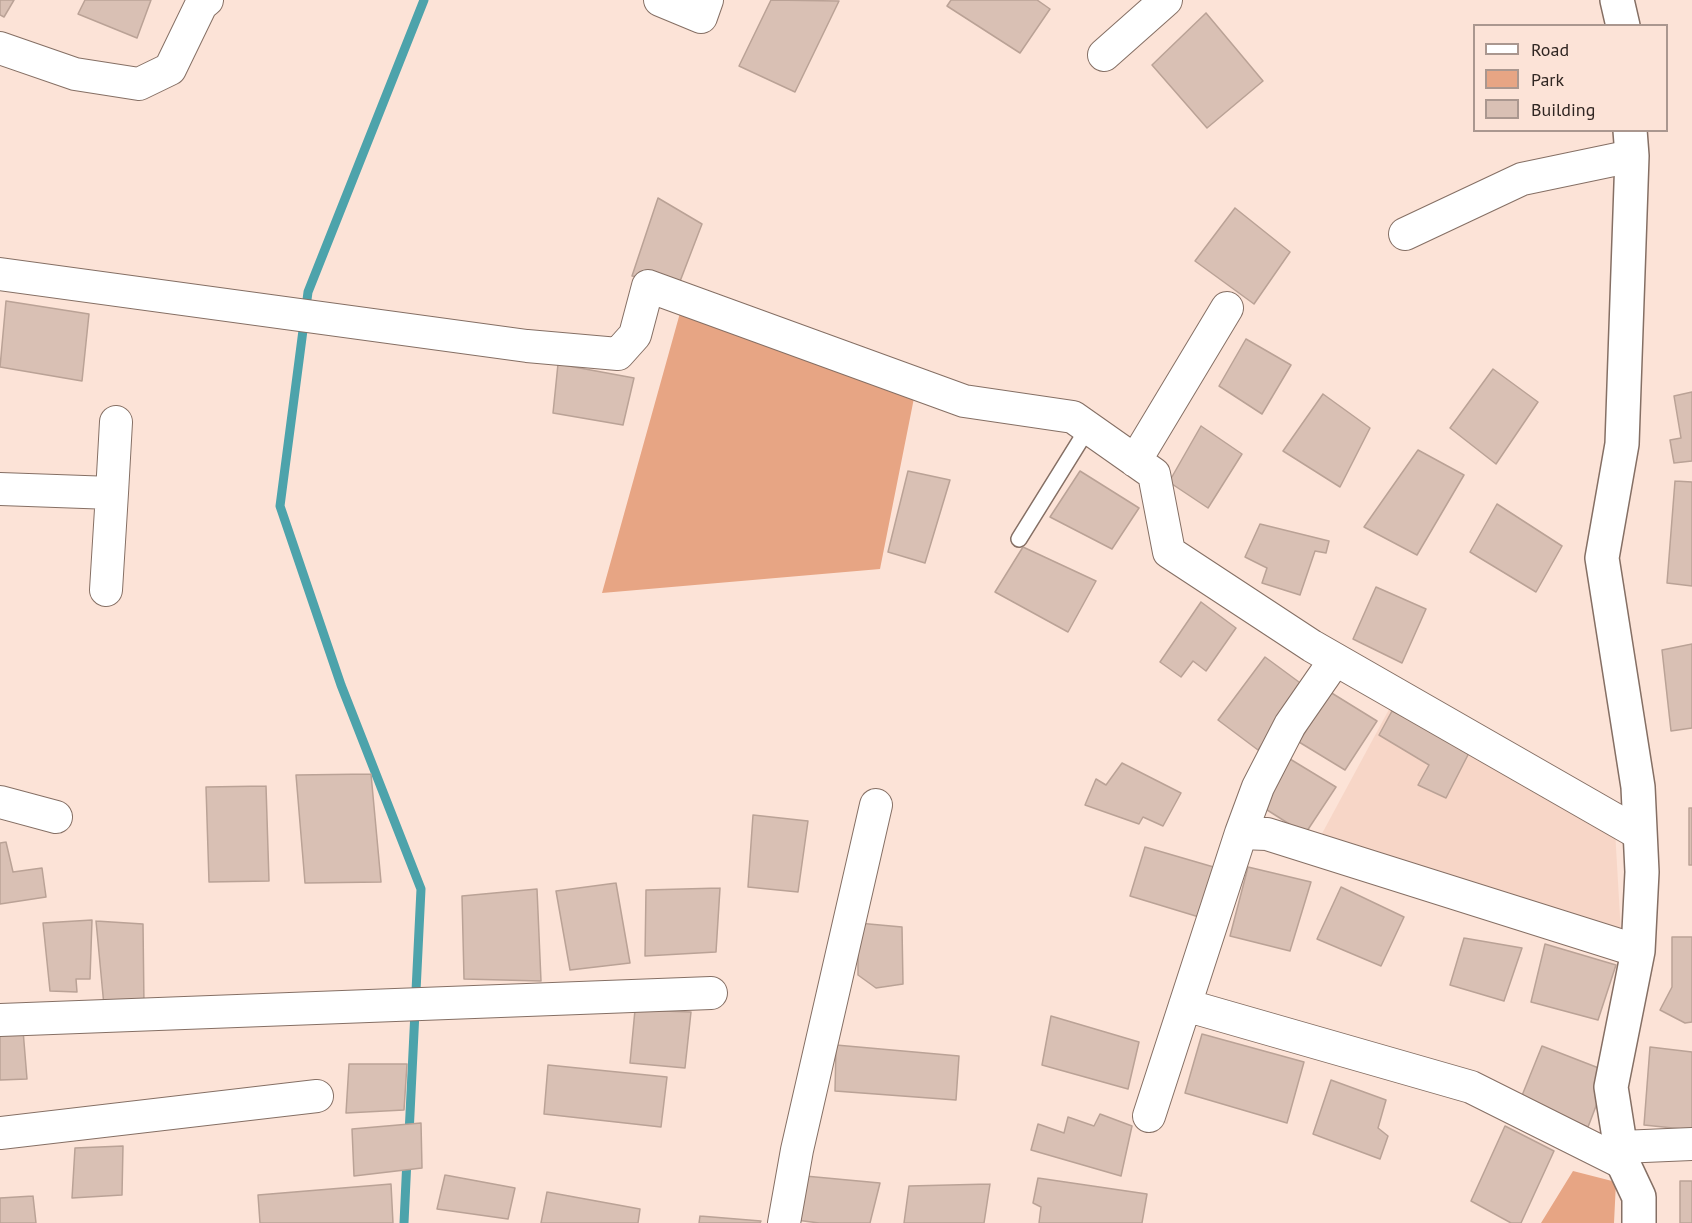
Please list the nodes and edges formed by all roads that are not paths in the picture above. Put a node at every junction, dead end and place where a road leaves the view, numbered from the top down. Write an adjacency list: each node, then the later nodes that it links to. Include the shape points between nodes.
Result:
1 (207, 0): 7 (street, via 170,69 139,84 75,74)
2 (660, 0): 3 (street, via 701,17)
3 (707, 0)
4 (1166, 0): 8 (street)
5 (1617, 0): 6 (street)
6 (1623, 24)
7 (0, 48)
8 (1104, 55)
9 (1631, 143): 10 (street, via 1522,179); 25 (street, via 1622,444 1602,558 1638,788)
10 (1405, 234)
11 (0, 274): 14 (street, via 527,346 618,354 636,335 648,286 964,401 1073,417)
12 (1227, 308): 15 (street)
13 (116, 422): 17 (street)
14 (1088, 428): 15 (street); 18 (lane)
15 (1135, 461): 20 (street, via 1154,474 1169,552)
16 (0, 489): 17 (street)
17 (112, 493): 19 (street)
18 (1019, 539)
19 (106, 590)
20 (1335, 660): 24 (street, via 1290,725 1258,787); 25 (street)
21 (0, 802): 23 (street)
22 (876, 805): 35 (street)
23 (57, 817)
24 (1241, 833): 26 (street, via 1267,834); 28 (street)
25 (1640, 834): 26 (street)
26 (1638, 951): 34 (street, via 1611,1087)
27 (711, 993): 29 (street)
28 (1185, 1005): 31 (street); 34 (street, via 1471,1087)
29 (0, 1020)
30 (317, 1096): 32 (street)
31 (1149, 1116)
32 (0, 1133)
33 (1692, 1144): 34 (street)
34 (1622, 1155): 36 (street, via 1639,1197)
35 (784, 1223)
36 (1639, 1223)

